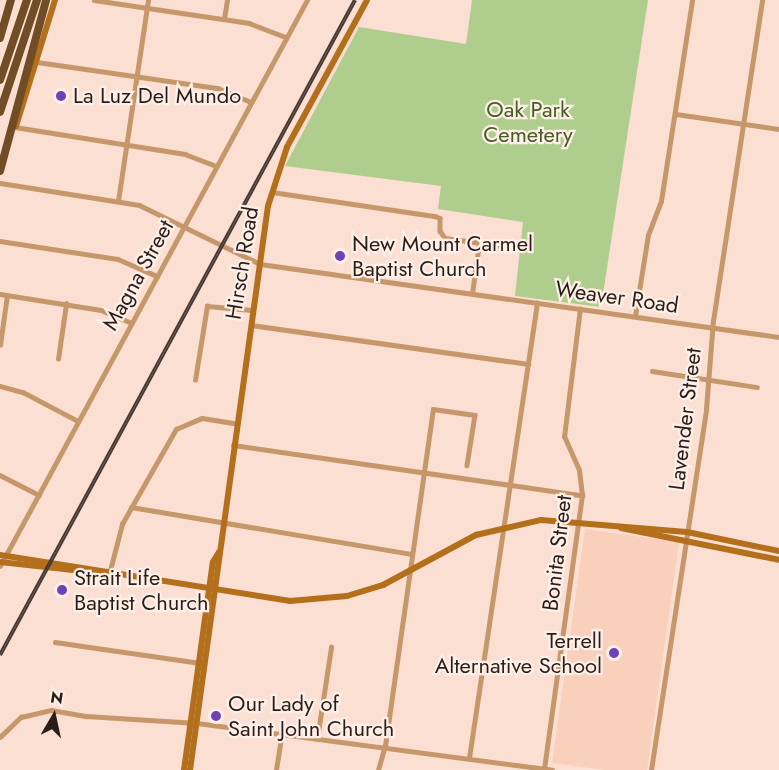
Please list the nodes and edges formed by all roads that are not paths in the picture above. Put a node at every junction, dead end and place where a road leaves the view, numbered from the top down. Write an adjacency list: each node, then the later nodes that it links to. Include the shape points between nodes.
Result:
1 (11, 0): 16 (highway)
2 (27, 0): 19 (highway)
3 (37, 0): 21 (highway)
4 (46, 0): 28 (highway)
5 (55, 0): 17 (main road)
6 (94, 0): 13 (street)
7 (148, 0): 13 (street)
8 (227, 0): 14 (street)
9 (307, 0): 15 (street, Magna Street)
10 (367, 0): 30 (main road, Hirsch Road, via 294,133)
11 (693, 0): 22 (street)
12 (762, 0): 23 (street, Lavender Street)
13 (147, 8): 14 (street); 18 (street)
14 (224, 19): 15 (street)
15 (286, 37): 20 (street, Magna Street)
16 (0, 38)
17 (37, 62): 18 (street); 24 (main road)
18 (136, 77): 20 (street, via 218,88); 26 (street)
19 (0, 80)
20 (251, 102): 27 (street, Magna Street)
21 (0, 112)
22 (676, 114): 23 (street); 45 (street, via 661,201 648,235)
23 (743, 124): 25 (street); 48 (street, Lavender Street)
24 (15, 127): 26 (street); 28 (main road)
25 (779, 129)
26 (126, 145): 27 (street, via 193,156); 31 (street)
27 (216, 166): 32 (street, Magna Street)
28 (0, 172)
29 (0, 183): 31 (street, Weaver Road)
30 (272, 192): 34 (street, via 435,216 440,218 442,236); 36 (main road, Hirsch Road)
31 (118, 201): 32 (street, Weaver Road, via 147,208)
32 (183, 227): 36 (street, Weaver Road); 37 (street, Magna Street)
33 (0, 241): 37 (street, via 118,259)
34 (479, 243): 35 (street); 39 (street)
35 (511, 247)
36 (260, 264): 39 (street, Weaver Road); 44 (main road, Hirsch Road)
37 (157, 276): 46 (street, Magna Street)
38 (0, 294): 40 (street)
39 (472, 294): 41 (street, Weaver Road)
40 (7, 295): 42 (street); 50 (street)
41 (537, 303): 43 (street, Weaver Road); 52 (street)
42 (66, 304): 46 (street, via 100,310); 51 (street)
43 (580, 309): 45 (street, Weaver Road); 66 (street, Bonita Street, via 564,438 579,470)
44 (252, 310): 47 (main road, Hirsch Road); 55 (street, via 207,306)
45 (634, 316): 48 (street, Weaver Road)
46 (131, 323): 58 (street, Magna Street)
47 (251, 325): 52 (street); 59 (main road, Hirsch Road)
48 (712, 327): 49 (street, Weaver Road); 54 (street, Lavender Street)
49 (779, 337)
50 (0, 345)
51 (58, 359)
52 (528, 364): 64 (street)
53 (652, 371): 54 (street)
54 (709, 379): 57 (street); 72 (street, Lavender Street)
55 (195, 380)
56 (0, 386): 58 (street, via 23,392)
57 (757, 387)
58 (78, 421): 65 (street, Magna Street)
59 (236, 423): 60 (main road, Hirsch Road); 67 (street, via 202,418 181,424 170,435)
60 (233, 446): 62 (street); 69 (main road, Hirsch Road)
61 (467, 465): 62 (street, via 475,415 432,409)
62 (424, 473): 64 (street); 76 (street)
63 (0, 476): 65 (street)
64 (510, 485): 66 (street); 71 (street)
65 (39, 495): 78 (street, Magna Street)
66 (582, 495): 68 (street, Bonita Street)
67 (131, 507): 69 (street); 81 (street, via 117,536)
68 (579, 520): 70 (main road); 71 (main road, via 541,520); 93 (street, Bonita Street)
69 (223, 521): 76 (street, via 290,536); 82 (main road, Hirsch Road, via 219,552 213,562)
70 (608, 525): 72 (main road); 73 (main road)
71 (504, 526): 80 (main road, via 476,535); 91 (street)
72 (687, 532): 73 (street, Lavender Street); 74 (main road)
73 (686, 541): 77 (main road); 100 (street, Lavender Street)
74 (760, 547): 75 (main road); 77 (main road)
75 (779, 551)
76 (412, 554): 80 (street)
77 (757, 555): 79 (main road)
78 (2, 560): 81 (main road)
79 (779, 560)
80 (409, 572): 82 (main road, via 347,596 310,601); 90 (street)
81 (109, 574): 82 (main road)
82 (213, 591): 85 (main road, Hirsch Road)
83 (55, 642): 85 (street)
84 (331, 647): 89 (street)
85 (202, 663): 86 (main road, Hirsch Road)
86 (194, 723): 87 (street); 88 (street, via 36,711 16,720); 94 (main road, Hirsch Road); 95 (main road, Hirsch Road)
87 (282, 734): 89 (street); 96 (street)
88 (0, 737)
89 (317, 739): 90 (street)
90 (385, 746): 91 (street); 97 (street)
91 (469, 758): 92 (street)
92 (504, 763): 93 (street); 98 (street)
93 (544, 769): 99 (street)
94 (184, 770)
95 (190, 770)
96 (276, 770)
97 (378, 770)
98 (503, 770)
99 (552, 770)
100 (651, 770)

